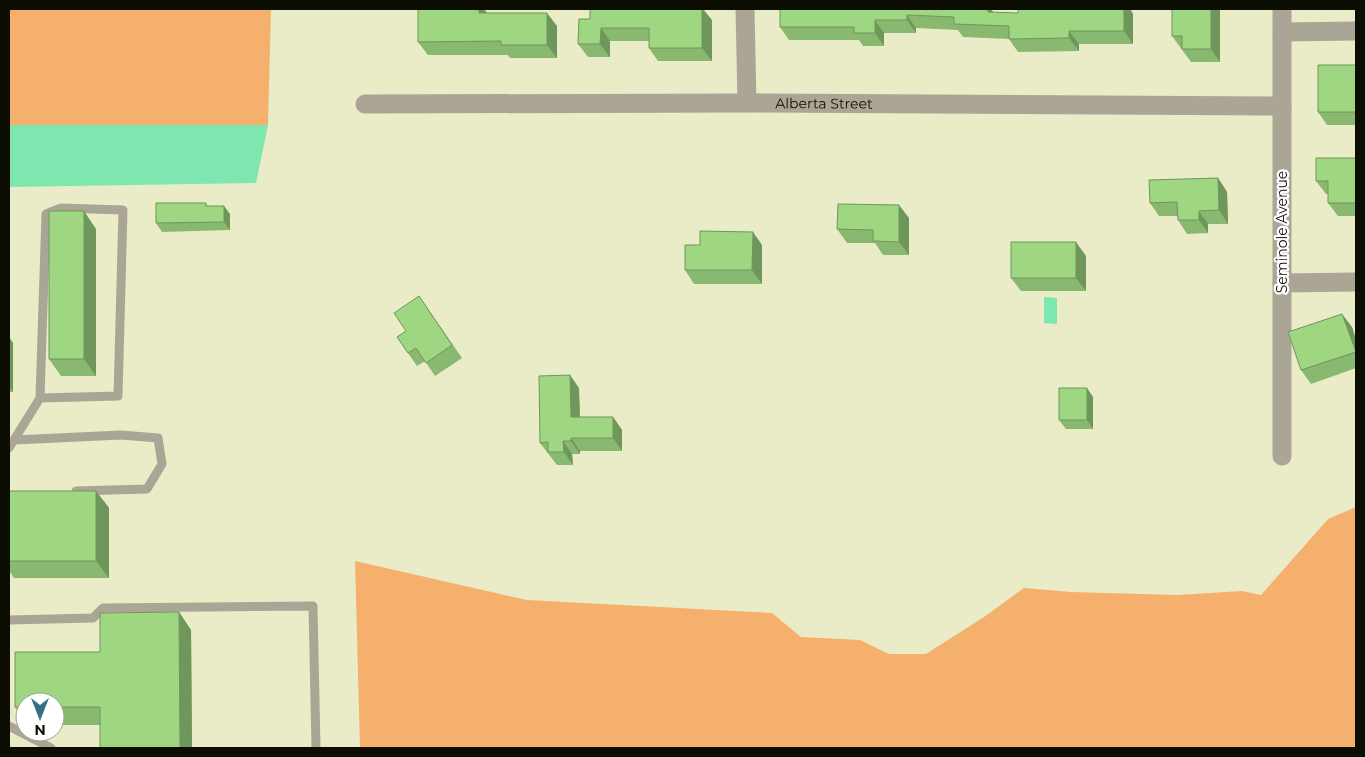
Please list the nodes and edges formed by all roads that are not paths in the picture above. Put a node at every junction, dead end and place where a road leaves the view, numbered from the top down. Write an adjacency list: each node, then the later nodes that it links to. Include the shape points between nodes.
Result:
1 (746, 9): 5 (street)
2 (1282, 9): 4 (street, Seminole Avenue)
3 (1356, 31): 4 (street)
4 (1282, 32): 7 (street, Seminole Avenue)
5 (747, 103): 6 (street, Alberta Street); 7 (street, Alberta Street)
6 (365, 104)
7 (1282, 106): 9 (street, Seminole Avenue)
8 (1356, 282): 9 (street)
9 (1282, 283): 13 (street, Seminole Avenue)
10 (40, 398): 10 (lane, via 46,214 61,208 123,210 118,396); 11 (lane)
11 (14, 440): 12 (lane); 14 (lane, via 121,435 158,438 162,464 147,489)
12 (9, 448)
13 (1282, 456)
14 (68, 492)
15 (9, 620): 18 (lane, via 93,618 104,608 313,606)
16 (9, 726): 17 (lane)
17 (51, 748)
18 (316, 748)

